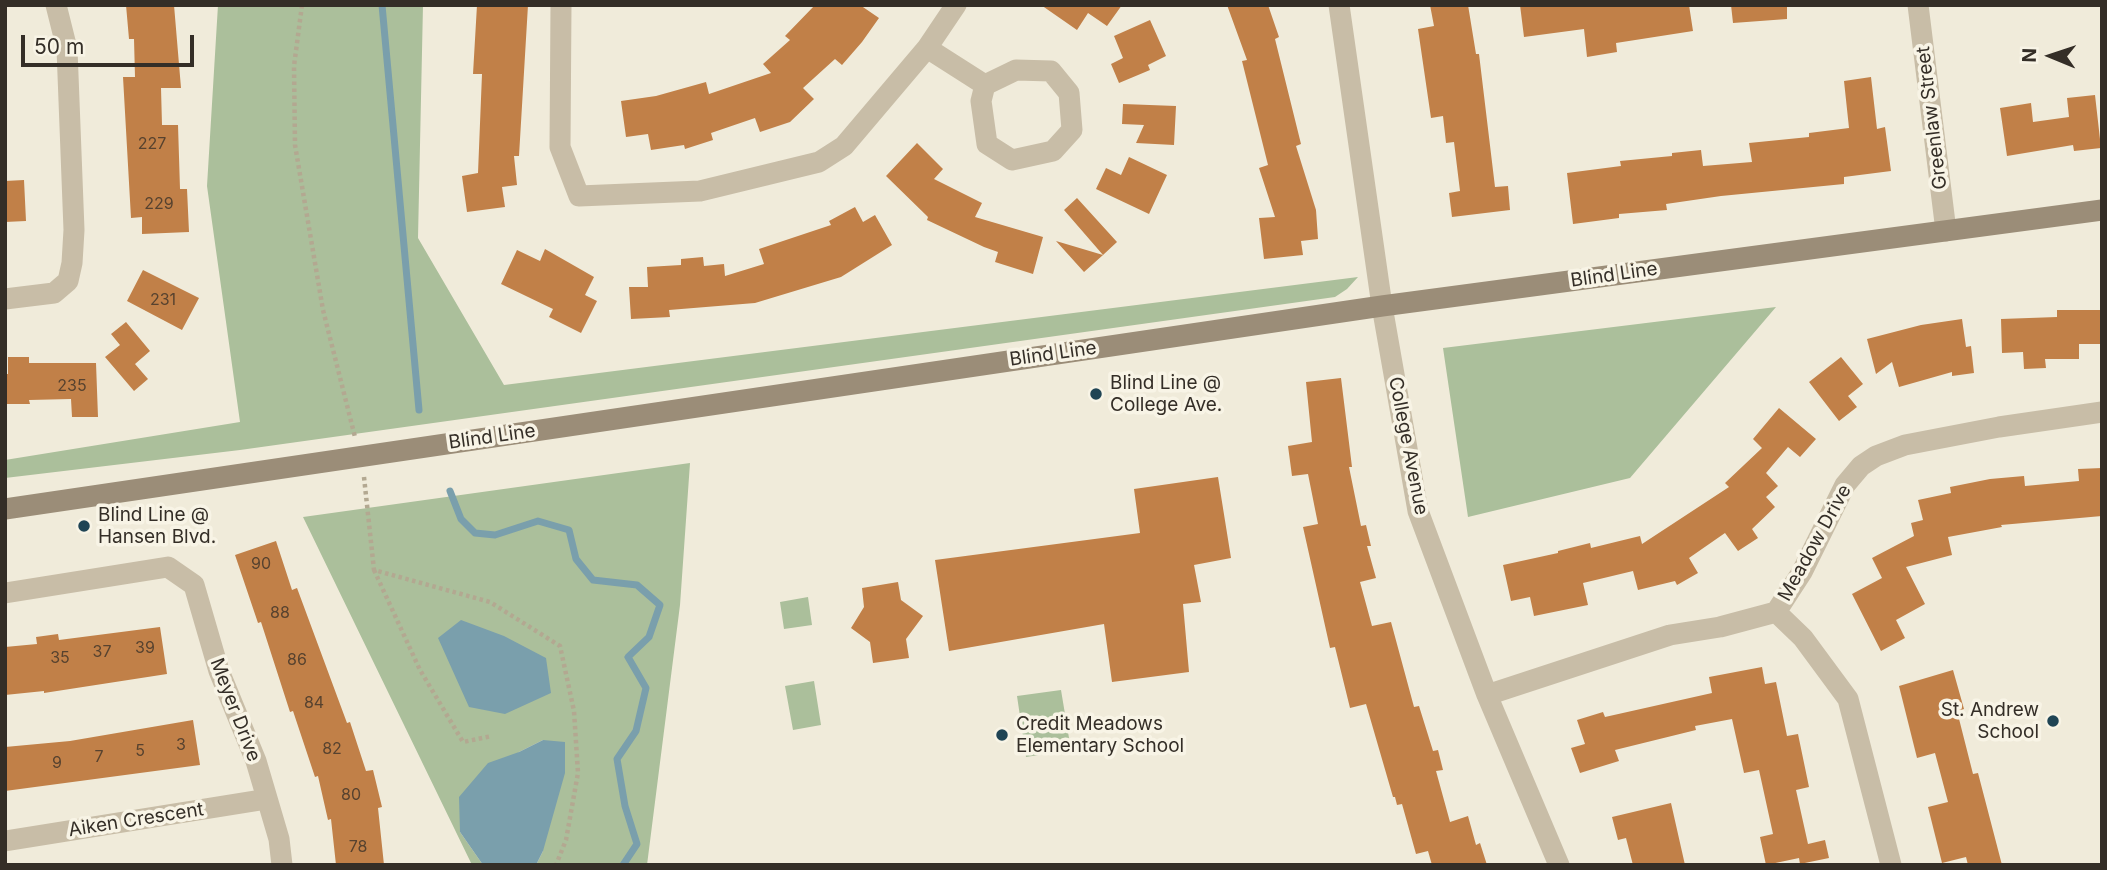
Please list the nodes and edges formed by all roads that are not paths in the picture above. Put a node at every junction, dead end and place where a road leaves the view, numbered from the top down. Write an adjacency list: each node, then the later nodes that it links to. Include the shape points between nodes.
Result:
1 (56, 5): 10 (street, via 67,49 72,263 68,281 54,293)
2 (561, 5): 6 (street, via 560,147 579,196 700,191 819,162 844,146)
3 (956, 5): 6 (street)
4 (1339, 5): 11 (street, College Avenue)
5 (1918, 5): 9 (street, Greenlaw Street)
6 (927, 48): 7 (street)
7 (985, 85): 7 (street, via 981,101 987,144 1012,160 1053,151 1072,130 1069,93 1051,71 1016,70)
8 (2102, 210): 9 (street, Blind Line)
9 (1945, 231): 11 (street, Blind Line)
10 (5, 299)
11 (1382, 306): 13 (street, Blind Line); 16 (street, College Avenue, via 1418,511)
12 (2102, 412): 15 (street, Meadow Drive, via 1905,445 1875,456 1845,485 1802,572)
13 (5, 509)
14 (5, 593): 17 (street, Meyer Drive, via 168,567 194,585 219,671)
15 (1776, 612): 16 (street, Meadow Drive, via 1670,635); 21 (street, via 1803,638 1848,699)
16 (1487, 695): 20 (street, College Avenue)
17 (267, 799): 18 (street, Aiken Crescent); 19 (street, Meyer Drive)
18 (5, 841)
19 (282, 865)
20 (1559, 865)
21 (1891, 865)

